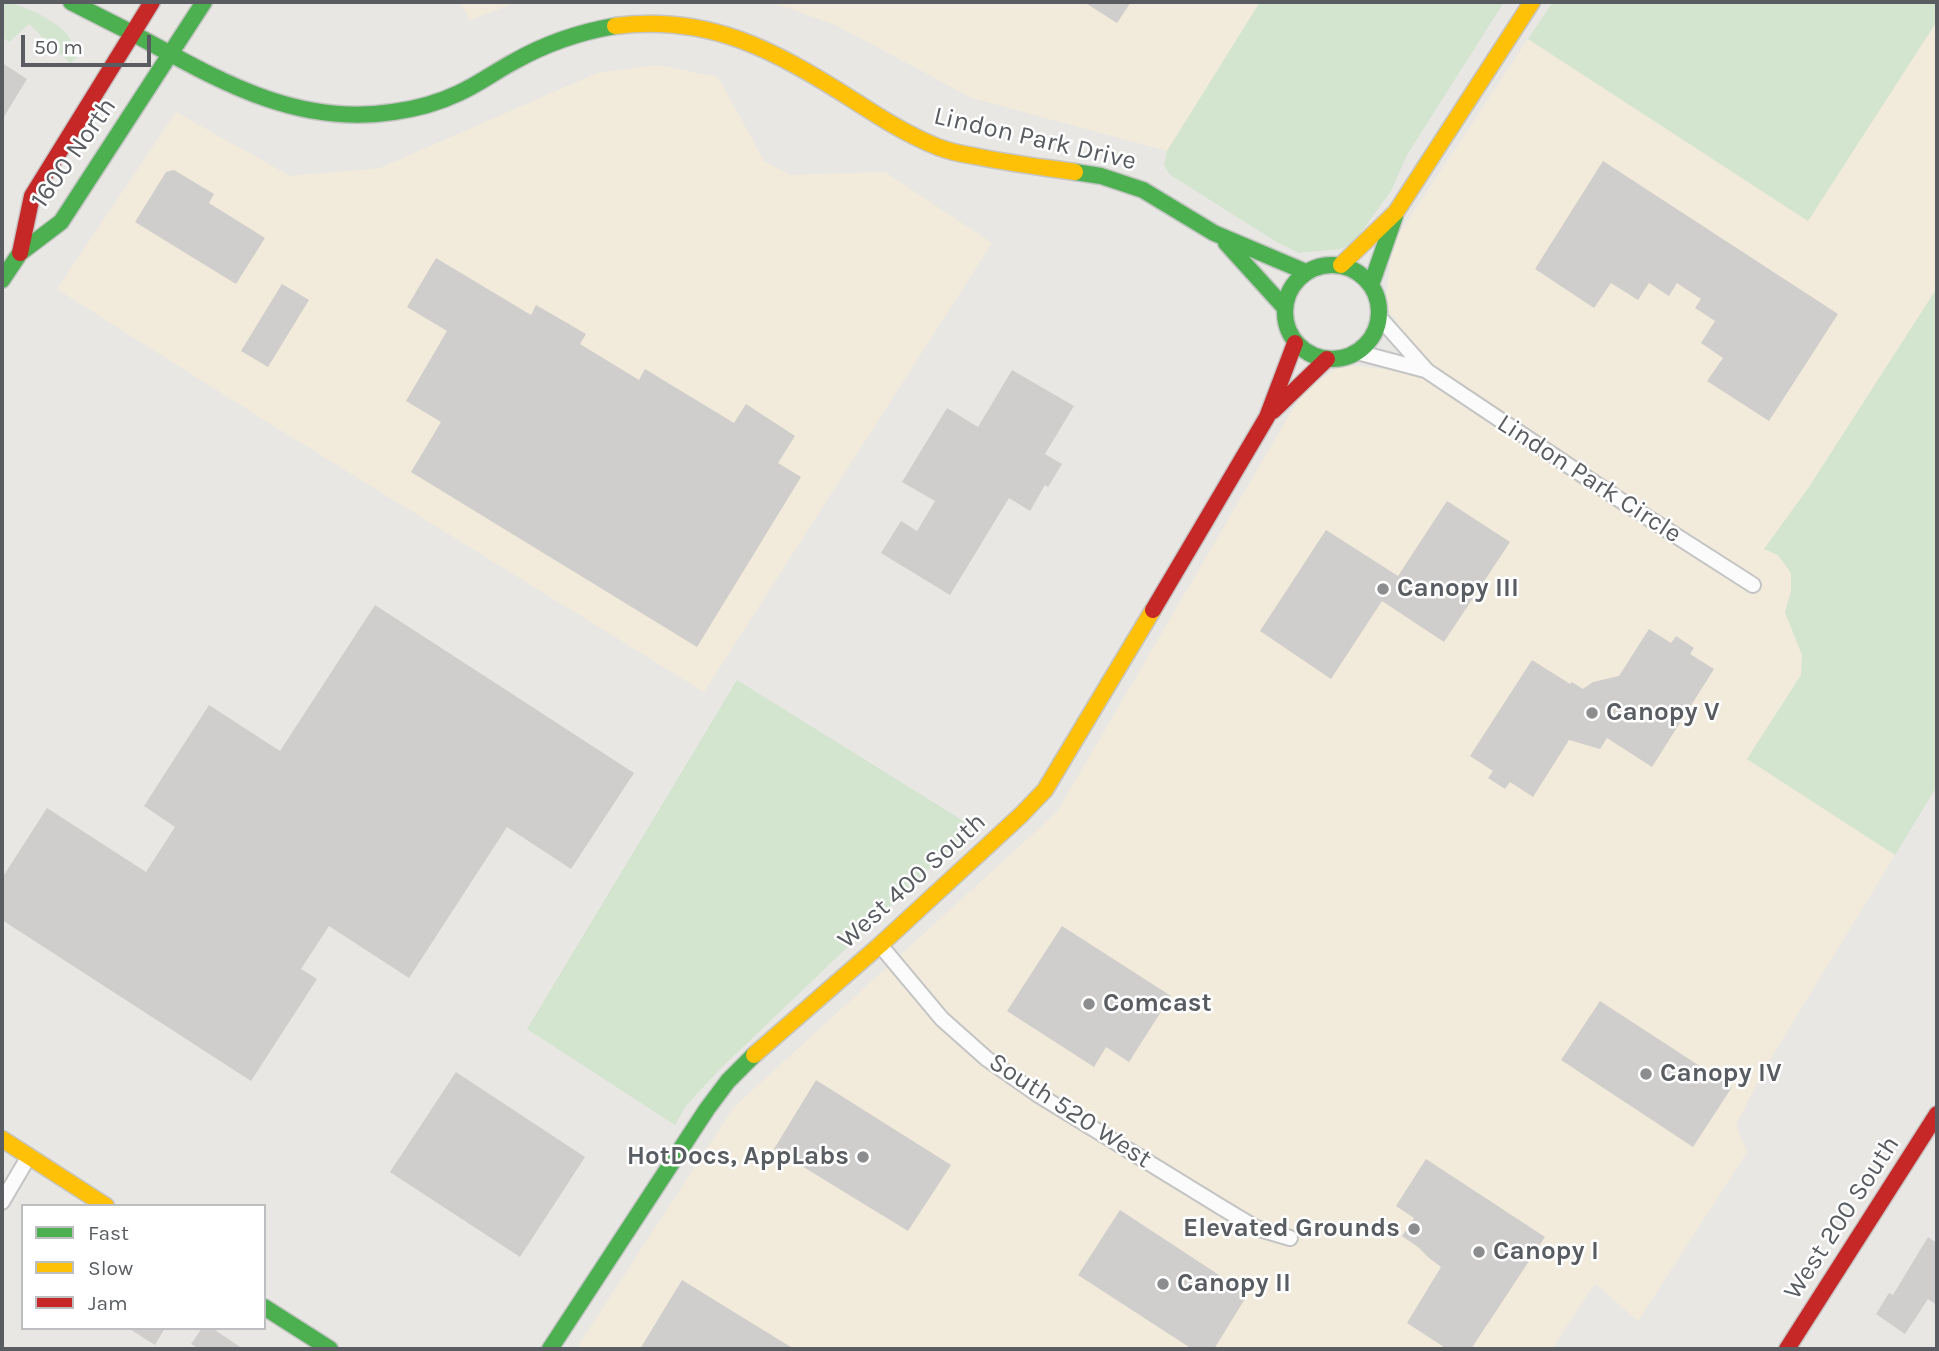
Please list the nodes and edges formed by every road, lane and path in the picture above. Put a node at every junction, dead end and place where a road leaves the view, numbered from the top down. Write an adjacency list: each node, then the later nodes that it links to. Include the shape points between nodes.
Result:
1 (71, 2): 5 (main road, Lindon Park Drive)
2 (152, 2): 5 (main road, 1600 North)
3 (204, 2): 6 (main road, 1600 North)
4 (1532, 2): 7 (main road)
5 (132, 33): 6 (main road, Lindon Park Drive); 9 (main road, 1600 North, via 32,196)
6 (171, 54): 8 (main road, Lindon Park Drive, via 265,99 298,109 359,115 392,113 453,96 523,56 601,28 629,24 715,30 776,53 942,149 1134,186); 9 (main road, 1600 North, via 61,222)
7 (1396, 212): 10 (main road); 13 (main road)
8 (1221, 237): 11 (main road, Lindon Park Drive); 14 (main road, Lindon Park Drive)
9 (20, 253): 12 (main road, 1600 North)
10 (1341, 265): 11 (main road); 13 (main road)
11 (1306, 272): 14 (main road, via 1294,283)
12 (2, 280)
13 (1371, 285): 15 (main road)
14 (1284, 307): 16 (main road, via 1285,323)
15 (1379, 317): 17 (main road, via 1369,341); 19 (street)
16 (1295, 343): 18 (main road); 20 (main road, West 400 South)
17 (1357, 352): 18 (main road); 19 (street)
18 (1327, 359): 20 (main road, West 400 South)
19 (1427, 371): 21 (street, Lindon Park Circle)
20 (1267, 417): 22 (main road, West 400 South, via 1045,790)
21 (1753, 586)
22 (880, 945): 28 (street, South 520 West, via 942,1018 987,1059 1256,1228); 31 (main road, West 400 South, via 728,1081)
23 (1937, 1114): 32 (main road, West 200 South)
24 (2, 1139): 25 (main road)
25 (29, 1156): 26 (street); 27 (main road)
26 (2, 1202)
27 (103, 1204)
28 (1290, 1238)
29 (266, 1308): 30 (main road)
30 (330, 1349)
31 (550, 1349)
32 (1787, 1349)

